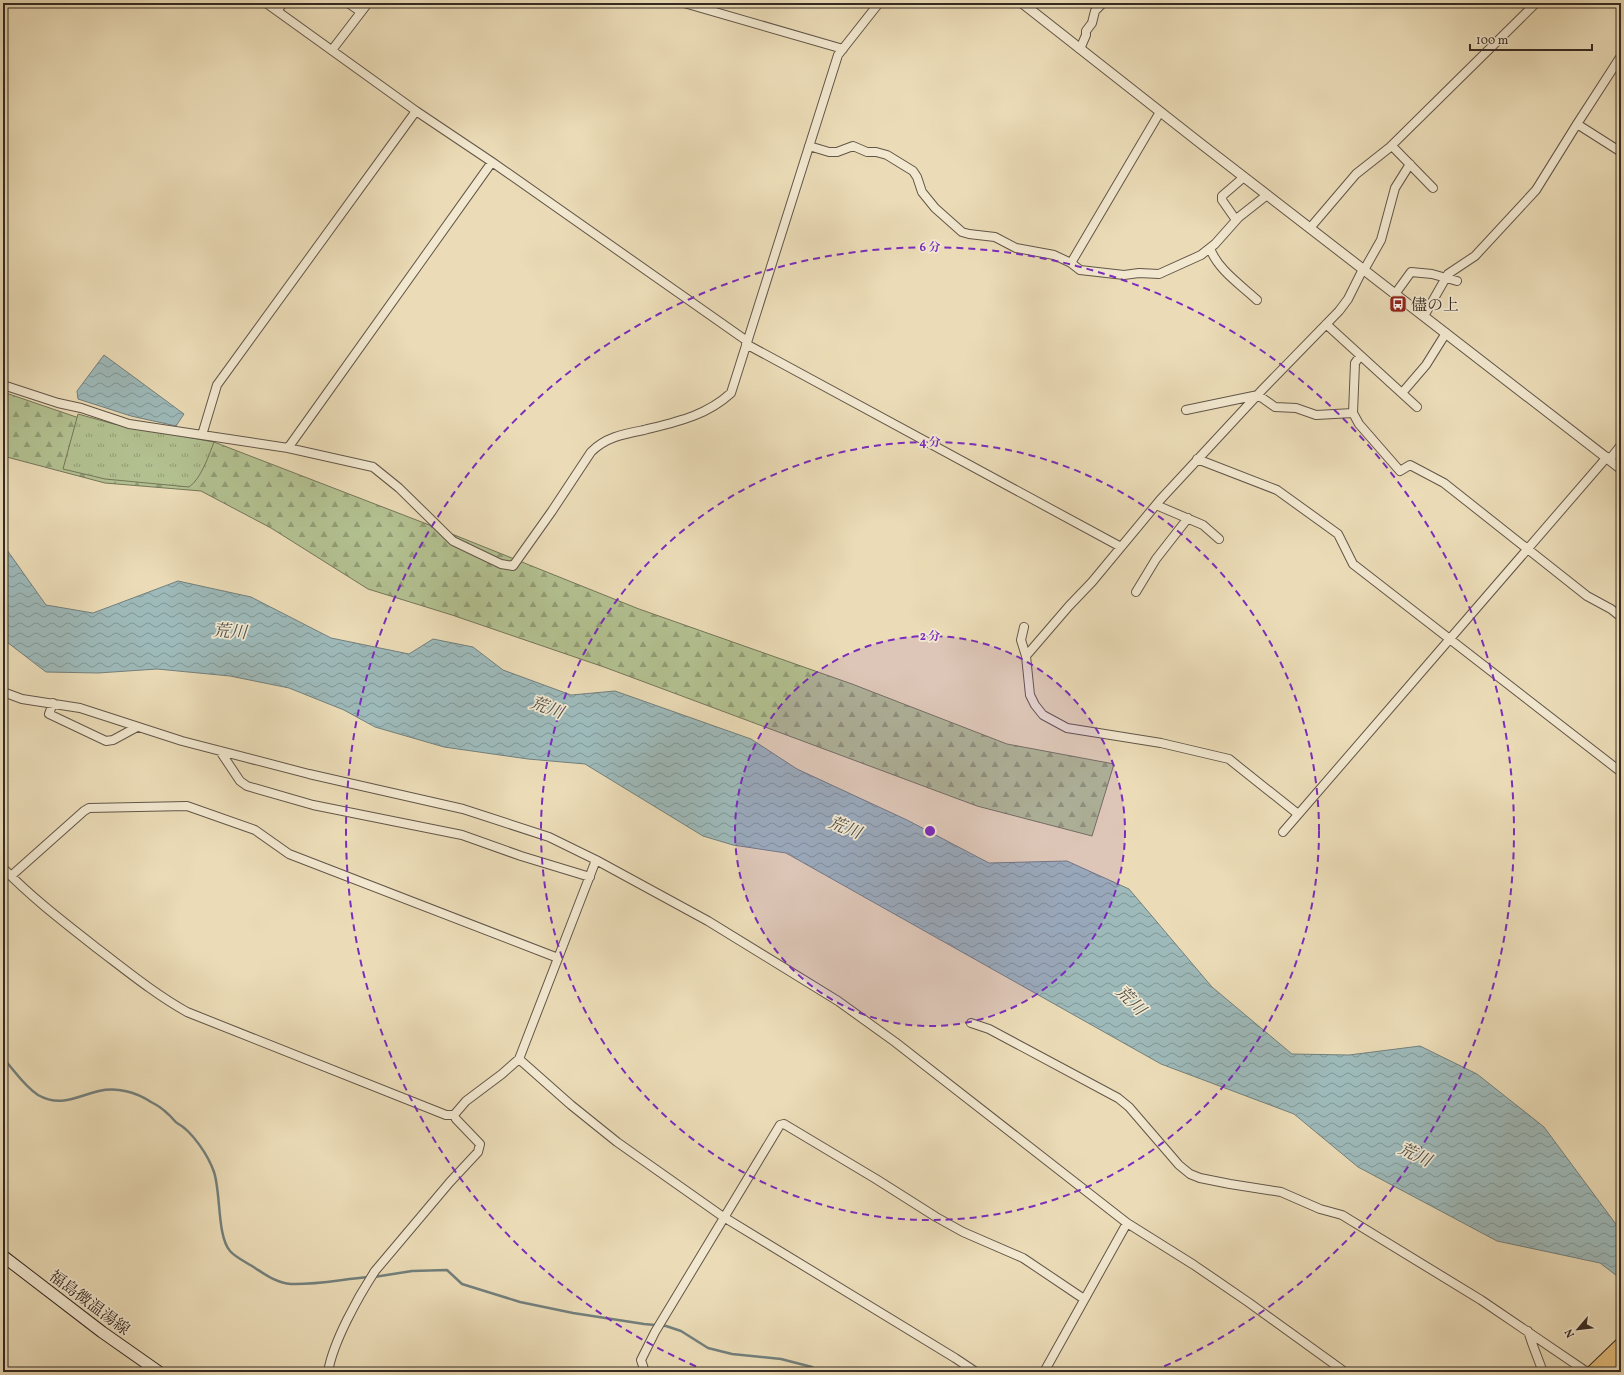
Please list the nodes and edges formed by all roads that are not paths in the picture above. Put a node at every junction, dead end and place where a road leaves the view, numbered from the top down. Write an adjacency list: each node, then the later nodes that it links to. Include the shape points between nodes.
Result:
1 (266, 3): 10 (street)
2 (283, 3): 10 (street)
3 (348, 3): 11 (street)
4 (368, 3): 11 (street)
5 (684, 3): 12 (street)
6 (879, 3): 12 (street)
7 (1022, 3): 13 (street)
8 (1103, 3): 13 (street, via 1095,11)
9 (1536, 3): 20 (street)
10 (277, 11): 14 (street)
11 (361, 12): 14 (street)
12 (844, 48): 19 (street, via 838,55)
13 (1080, 48): 17 (street)
14 (332, 50): 16 (street)
15 (1621, 56): 18 (street)
16 (416, 111): 22 (street); 47 (street, via 217,385)
17 (1160, 112): 24 (street); 30 (street)
18 (1577, 124): 21 (street); 32 (street, via 1536,190 1475,256)
19 (810, 146): 30 (street, via 837,152 854,146 867,152 887,155 913,171 922,192 935,208 962,232 995,237 1016,248 1054,255); 39 (street)
20 (1392, 146): 23 (street); 28 (street, via 1356,174)
21 (1621, 152)
22 (492, 162): 39 (street); 49 (street)
23 (1410, 164): 25 (street); 31 (street, via 1395,188 1381,240)
24 (1244, 177): 26 (street); 27 (street, via 1222,196 1222,200)
25 (1433, 188)
26 (1268, 195): 27 (street); 28 (street)
27 (1236, 220): 29 (street)
28 (1310, 228): 31 (street)
29 (1210, 248): 30 (street, via 1201,255 1159,274 1124,275 1080,270); 35 (street, via 1221,267)
30 (1071, 263)
31 (1363, 269): 34 (street); 37 (street, via 1348,299)
32 (1445, 278): 33 (street); 34 (street, via 1411,272); 36 (street)
33 (1457, 281)
34 (1395, 294): 36 (street)
35 (1257, 300)
36 (1424, 316): 38 (street)
37 (1326, 324): 40 (street); 43 (street)
38 (1446, 333): 42 (street, via 1426,365); 50 (street)
39 (747, 343): 49 (street, via 730,393 715,406 683,420 613,437 598,445 513,566 501,564 453,541 399,488 373,467); 56 (street)
40 (1360, 356): 42 (street); 46 (street, via 1356,363)
41 (3, 385): 47 (street, via 129,424)
42 (1402, 394): 44 (street)
43 (1258, 395): 45 (street); 46 (street, via 1274,407 1296,408 1316,415); 51 (street)
44 (1417, 406)
45 (1186, 410)
46 (1353, 413): 57 (street, via 1359,424 1400,471 1410,465 1444,483)
47 (202, 435): 49 (street)
48 (1621, 445): 50 (street)
49 (288, 448)
50 (1608, 458): 52 (street); 57 (street)
51 (1197, 459): 53 (street); 61 (street, via 1277,490 1293,500 1338,534 1353,564)
52 (1621, 468)
53 (1156, 504): 54 (street); 56 (street)
54 (1188, 518): 55 (street, via 1203,525); 58 (street, via 1156,559)
55 (1219, 539)
56 (1121, 547): 62 (street)
57 (1528, 548): 59 (street, via 1587,596); 61 (street)
58 (1136, 592)
59 (1621, 617)
60 (1024, 627): 62 (street, via 1021,640)
61 (1450, 639): 67 (street); 68 (street)
62 (1026, 656): 68 (street, via 1030,694 1043,715 1055,722 1067,728 1162,743 1229,759)
63 (3, 692): 64 (street, via 22,699)
64 (53, 703): 65 (street, via 80,708); 65 (street, via 49,714 106,741)
65 (137, 727): 66 (street)
66 (220, 751): 70 (street, via 339,782 463,809 549,837); 73 (street, via 240,782 247,786 314,805 462,835 521,856)
67 (1621, 772)
68 (1298, 814): 69 (street)
69 (1282, 832)
70 (596, 860): 73 (street); 79 (street, via 708,921 838,1001 901,1046)
71 (3, 868): 72 (street)
72 (11, 876): 74 (street, via 89,808 187,806 255,830 289,854); 77 (street, via 42,905 122,968 187,1012 439,1113)
73 (590, 876): 74 (street)
74 (558, 958): 76 (street)
75 (971, 1023): 82 (street, via 989,1029 1118,1098 1190,1174 1230,1184 1281,1192 1320,1209 1342,1215)
76 (519, 1058): 77 (street, via 466,1101); 78 (street, via 617,1142)
77 (454, 1115): 87 (street, via 477,1139 480,1144 478,1152 375,1271 343,1330)
78 (724, 1217): 81 (street, via 780,1125 784,1124 936,1217 963,1232 1023,1258); 88 (street, via 642,1356); 89 (street)
79 (1127, 1223): 81 (street); 91 (street, via 1194,1265)
80 (3, 1256): 86 (main road, 福島微温湯線)
81 (1084, 1299): 90 (street)
82 (1528, 1331): 85 (street); 92 (street)
83 (1621, 1344): 85 (main road)
84 (1621, 1357): 85 (main road)
85 (1595, 1371)
86 (159, 1372)
87 (328, 1372)
88 (645, 1372)
89 (976, 1372)
90 (1044, 1372)
91 (1346, 1372)
92 (1544, 1372)

